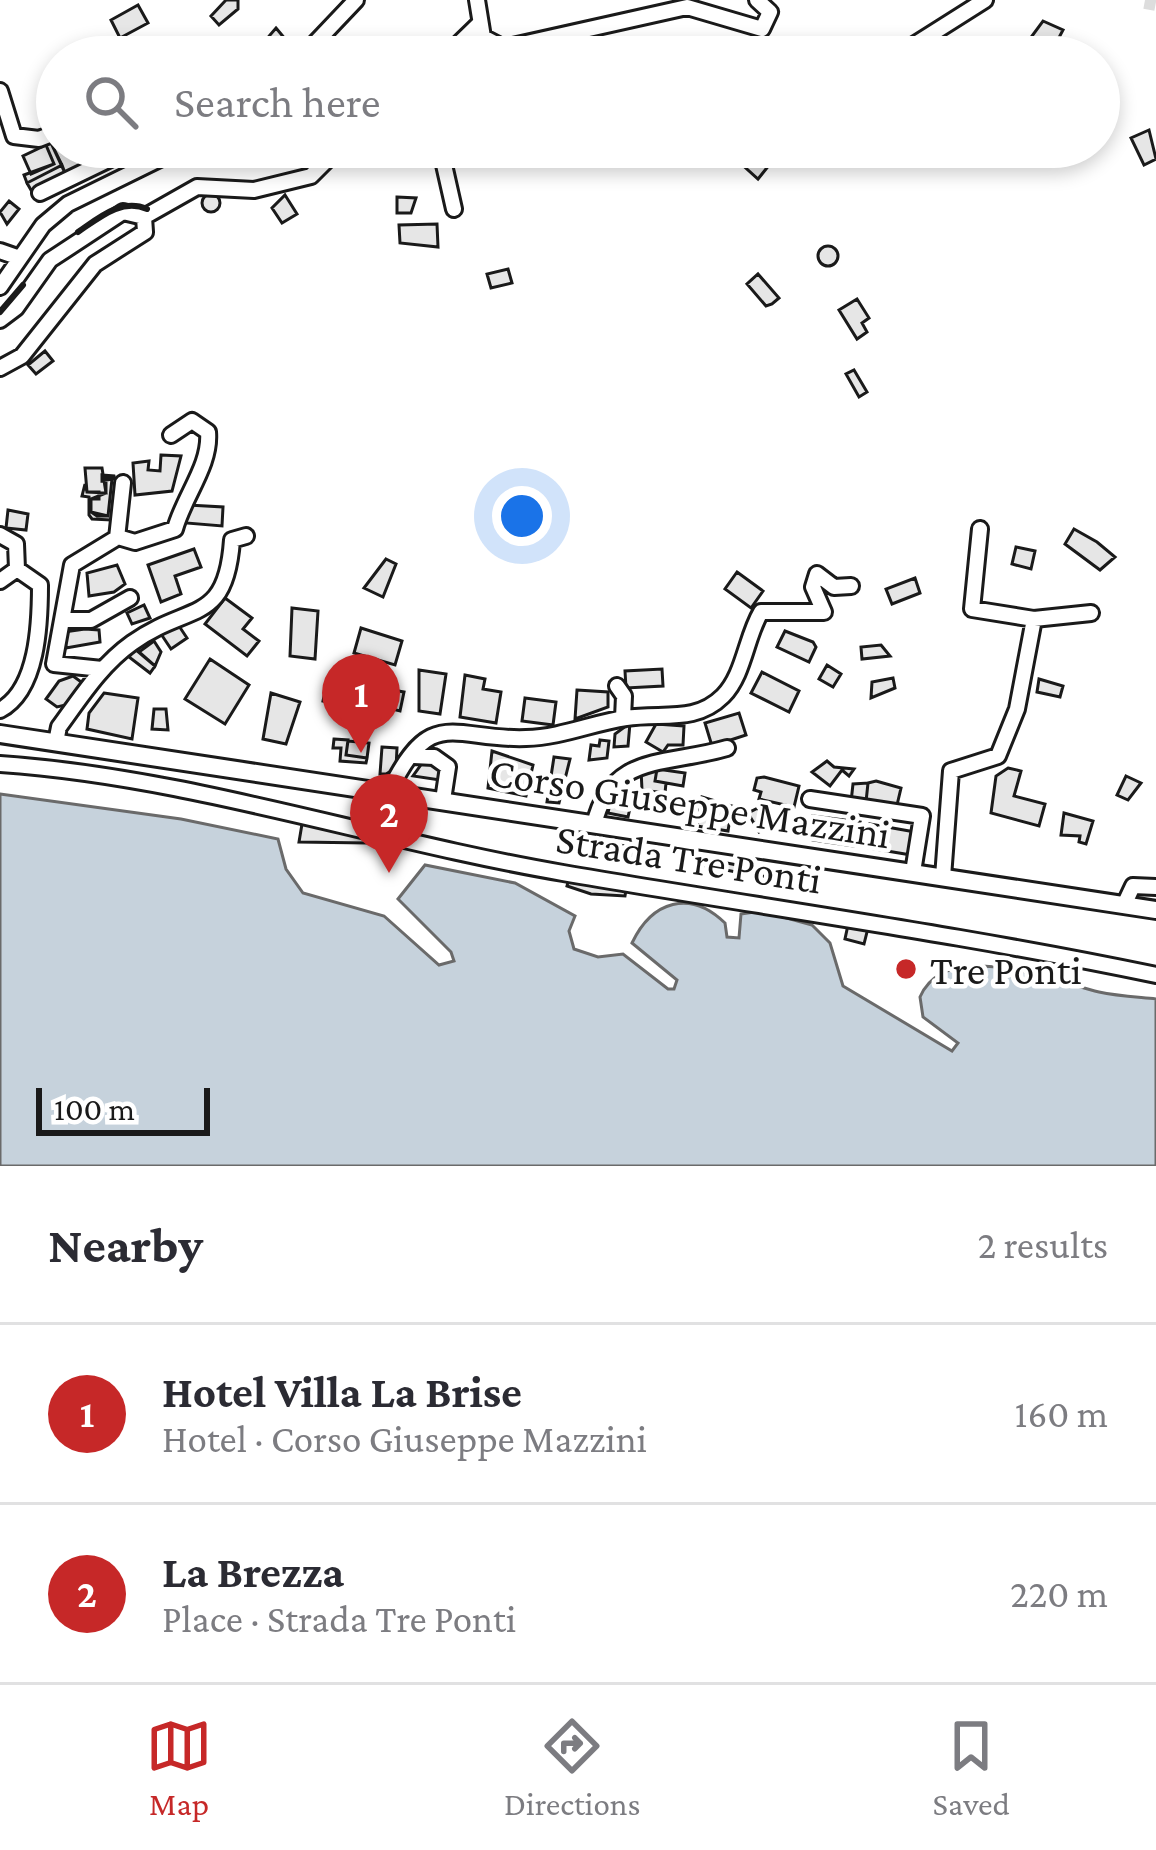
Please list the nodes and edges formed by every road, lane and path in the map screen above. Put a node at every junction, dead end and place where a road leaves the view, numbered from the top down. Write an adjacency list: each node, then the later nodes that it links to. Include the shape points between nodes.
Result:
1 (356, 0): 6 (street)
2 (477, 0): 5 (street)
3 (757, 0): 9 (street, via 770,12 762,29 687,7)
4 (985, 0): 10 (street)
5 (479, 24): 7 (street); 8 (street)
6 (322, 36)
7 (467, 36)
8 (485, 36)
9 (559, 36)
10 (928, 36)
11 (0, 91): 12 (street, via 14,136)
12 (36, 140)
13 (92, 168): 17 (street)
14 (130, 168): 21 (street, via 68,204)
15 (319, 168): 19 (street, via 254,190 197,187)
16 (445, 168): 18 (street)
17 (40, 193)
18 (454, 209)
19 (144, 217): 23 (street, via 124,212 62,250); 24 (street, via 146,232 95,264 22,356)
20 (0, 250): 21 (street)
21 (20, 257): 22 (street)
22 (0, 286)
23 (0, 320)
24 (0, 368)
25 (171, 435): 30 (street, via 192,422 208,432 210,449 175,529 135,542)
26 (123, 483): 30 (street)
27 (980, 530): 37 (street, via 971,609)
28 (0, 535): 31 (street, via 16,544)
29 (246, 536): 40 (street, via 232,539 226,586 208,606 136,640)
30 (117, 538): 38 (street, via 72,565)
31 (17, 568): 32 (street); 42 (street, via 40,585 41,625 19,694)
32 (0, 581)
33 (851, 586): 36 (street, via 841,590 813,575 824,612)
34 (130, 598): 38 (street, via 91,620)
35 (1091, 613): 37 (street)
36 (795, 616): 39 (street); 43 (street, Corso Giuseppe Mazzini, via 760,614 722,698 691,716)
37 (1034, 619): 54 (street, Corso Giuseppe Mazzini, via 1017,709 998,755 951,770)
38 (62, 620): 40 (street, via 54,664)
39 (812, 625)
40 (102, 669): 45 (street)
41 (617, 686): 43 (street, Corso Giuseppe Mazzini, via 625,696)
42 (0, 710)
43 (623, 718): 47 (street, Corso Giuseppe Mazzini, via 522,738 451,728)
44 (0, 734): 45 (main road, Corso Giuseppe Mazzini)
45 (56, 742): 49 (main road, Corso Giuseppe Mazzini)
46 (727, 748): 52 (street, via 611,781)
47 (414, 756): 49 (street); 51 (street, via 448,767)
48 (0, 764): 58 (street, Strada Tre Ponti, via 146,786 568,874)
49 (389, 792): 51 (main road, Corso Giuseppe Mazzini)
50 (810, 799): 53 (street, via 922,817)
51 (442, 800): 52 (main road, Corso Giuseppe Mazzini)
52 (594, 825): 53 (main road, Corso Giuseppe Mazzini)
53 (913, 872): 54 (main road, Corso Giuseppe Mazzini)
54 (943, 877): 56 (main road, Corso Giuseppe Mazzini)
55 (1156, 887): 56 (street, via 1133,886)
56 (1124, 903): 57 (main road, Corso Giuseppe Mazzini)
57 (1156, 910)
58 (1156, 975)

